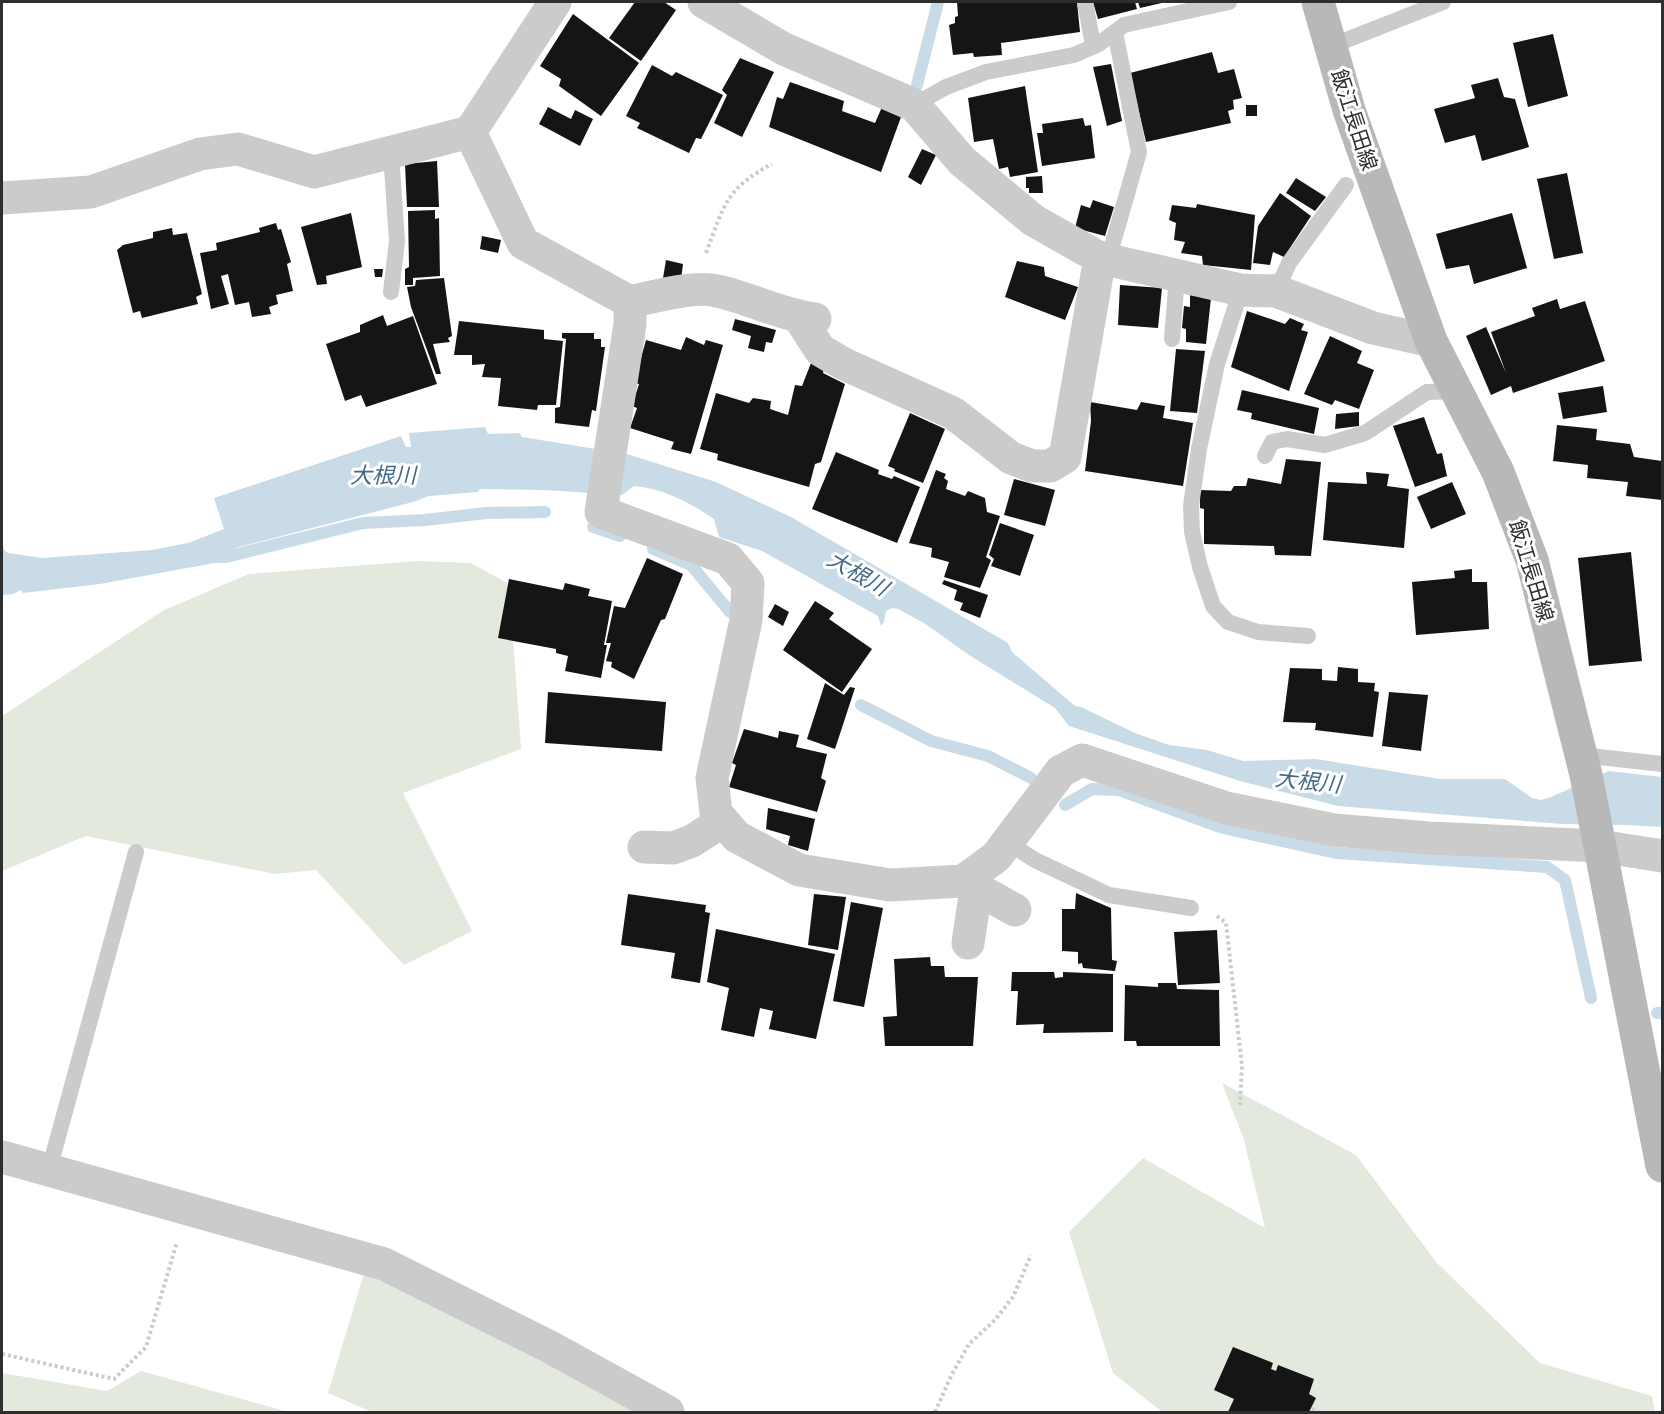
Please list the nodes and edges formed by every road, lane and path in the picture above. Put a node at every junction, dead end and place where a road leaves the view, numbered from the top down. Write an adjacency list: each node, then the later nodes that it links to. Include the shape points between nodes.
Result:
1 (555, 2): 11 (street)
2 (704, 2): 10 (street, via 784,49)
3 (1084, 2): 8 (lane)
4 (1229, 2): 7 (lane, via 1124,25)
5 (1318, 2): 9 (main road, 飯江長田線)
6 (1443, 2): 9 (lane)
7 (1114, 32): 8 (lane); 16 (lane, via 1139,152)
8 (1093, 45): 10 (lane, via 1074,55 986,72 946,87)
9 (1331, 46): 24 (main road, 飯江長田線, via 1353,121)
10 (914, 105): 16 (street, via 962,161 1033,220)
11 (470, 132): 12 (street); 22 (street, via 523,243)
12 (391, 153): 15 (street, via 314,172 238,149 200,154 91,192); 21 (lane, via 397,241)
13 (772, 164): 19 (path, via 748,176 724,205)
14 (1346, 185): 20 (lane, via 1289,263)
15 (2, 198)
16 (1104, 259): 17 (street); 19 (street, via 1065,457 1050,466 1032,466 1011,458 953,413 820,350 807,318 714,290)
17 (1177, 276): 18 (street); 23 (lane)
18 (1241, 290): 20 (street); 27 (lane, via 1217,364 1199,449 1191,506 1192,532 1214,606 1228,622 1258,632)
19 (690, 291): 22 (street)
20 (1275, 291): 24 (street, via 1373,328)
21 (391, 292)
22 (630, 302): 30 (street, via 630,324 601,512 728,559 748,583 746,620 712,778 716,813)
23 (1172, 339)
24 (1431, 342): 25 (main road, 飯江長田線)
25 (1455, 391): 26 (lane, via 1427,392 1365,433 1325,445 1287,439 1272,442); 29 (main road, 飯江長田線, via 1498,472 1532,560)
26 (1265, 456)
27 (1308, 636)
28 (1662, 764): 29 (lane)
29 (1583, 765): 31 (main road, 飯江長田線)
30 (723, 821): 33 (street, via 673,848); 36 (street, via 737,837 799,870 890,885)
31 (1598, 837): 32 (street, via 1429,838 1334,830 1226,808 1082,760 1061,771); 35 (street); 42 (main road, 飯江長田線)
32 (1007, 842): 36 (street); 37 (lane, via 1035,860 1109,895)
33 (644, 847)
34 (136, 852): 43 (lane)
35 (1662, 855)
36 (969, 885): 38 (street); 39 (street)
37 (1191, 908): 40 (path, via 1226,923 1242,1066)
38 (1015, 910)
39 (968, 943)
40 (1240, 1105)
41 (2, 1157): 43 (street)
42 (1662, 1166)
43 (49, 1170): 44 (street)
44 (187, 1209): 46 (path, via 146,1347 114,1379); 48 (street, via 384,1263 550,1347)
45 (1031, 1255): 49 (path, via 1013,1297 969,1344)
46 (2, 1354)
47 (1312, 1409): 50 (path)
48 (668, 1413)
49 (935, 1413)
50 (1319, 1413)

